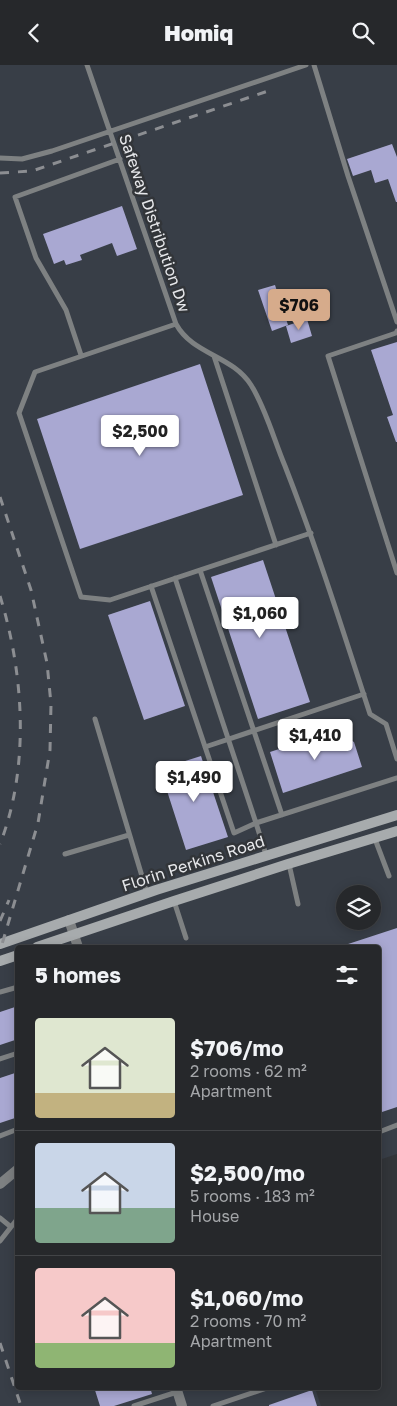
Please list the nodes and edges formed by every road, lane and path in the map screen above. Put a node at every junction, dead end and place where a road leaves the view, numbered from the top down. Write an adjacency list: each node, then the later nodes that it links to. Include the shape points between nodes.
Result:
1 (87, 65): 4 (lane, Safeway Distribution Dw)
2 (306, 65): 4 (lane, Safeway Distribution Dw)
3 (314, 65): 7 (lane)
4 (110, 130): 5 (lane, Safeway Distribution Dw, via 22,159); 6 (lane, Safeway Distribution Dw)
5 (0, 158)
6 (120, 159): 8 (lane, Safeway Distribution Dw); 10 (lane, via 15,197 36,259 66,310)
7 (397, 322)
8 (176, 325): 10 (lane); 11 (lane, via 185,338)
9 (397, 331): 15 (lane, via 328,356)
10 (81, 355): 17 (lane, via 35,372 19,413 81,597 110,600)
11 (214, 356): 12 (lane, via 240,371 252,386); 13 (lane)
12 (311, 533): 13 (lane); 18 (lane)
13 (276, 545): 14 (lane)
14 (200, 570): 16 (lane); 20 (lane)
15 (397, 573)
16 (175, 578): 17 (lane); 21 (lane)
17 (151, 586): 22 (lane)
18 (364, 694): 20 (lane); 23 (lane, via 370,714 386,724)
19 (94, 719): 29 (lane)
20 (254, 730): 21 (lane); 25 (lane)
21 (229, 739): 22 (lane); 27 (lane)
22 (205, 747): 27 (lane, via 234,833)
23 (397, 759)
24 (397, 778): 25 (lane)
25 (282, 815): 27 (lane)
26 (397, 815): 32 (main road, Florin Perkins Road)
27 (256, 823): 32 (lane)
28 (397, 831): 30 (main road, Florin Perkins Road)
29 (129, 835): 31 (lane); 35 (lane)
30 (374, 839): 33 (main road, Florin Perkins Road); 34 (lane)
31 (65, 854)
32 (266, 855): 35 (main road, Florin Perkins Road)
33 (288, 864): 36 (main road, Florin Perkins Road); 37 (lane)
34 (389, 876)
35 (147, 893): 38 (main road, Florin Perkins Road)
36 (174, 901): 39 (main road, Florin Perkins Road); 40 (lane)
37 (298, 904)
38 (69, 920): 39 (street); 41 (main road, Florin Perkins Road)
39 (74, 934): 42 (main road, Florin Perkins Road); 43 (street)
40 (186, 938)
41 (0, 944)
42 (43, 945)
43 (77, 945)
44 (15, 956): 45 (main road)
45 (0, 961)
46 (15, 988): 47 (lane)
47 (0, 992)
48 (15, 1054): 49 (lane)
49 (0, 1059)
50 (397, 1125): 51 (lane)
51 (381, 1130)
52 (15, 1131): 53 (lane)
53 (0, 1136)
54 (15, 1172): 55 (street)
55 (0, 1184)
56 (0, 1218): 58 (lane)
57 (15, 1222): 58 (lane)
58 (11, 1227): 59 (lane)
59 (0, 1241)
60 (176, 1390): 63 (lane); 64 (street)
61 (262, 1390): 62 (lane)
62 (226, 1404): 65 (lane)
63 (134, 1406)
64 (182, 1406)
65 (213, 1406)

